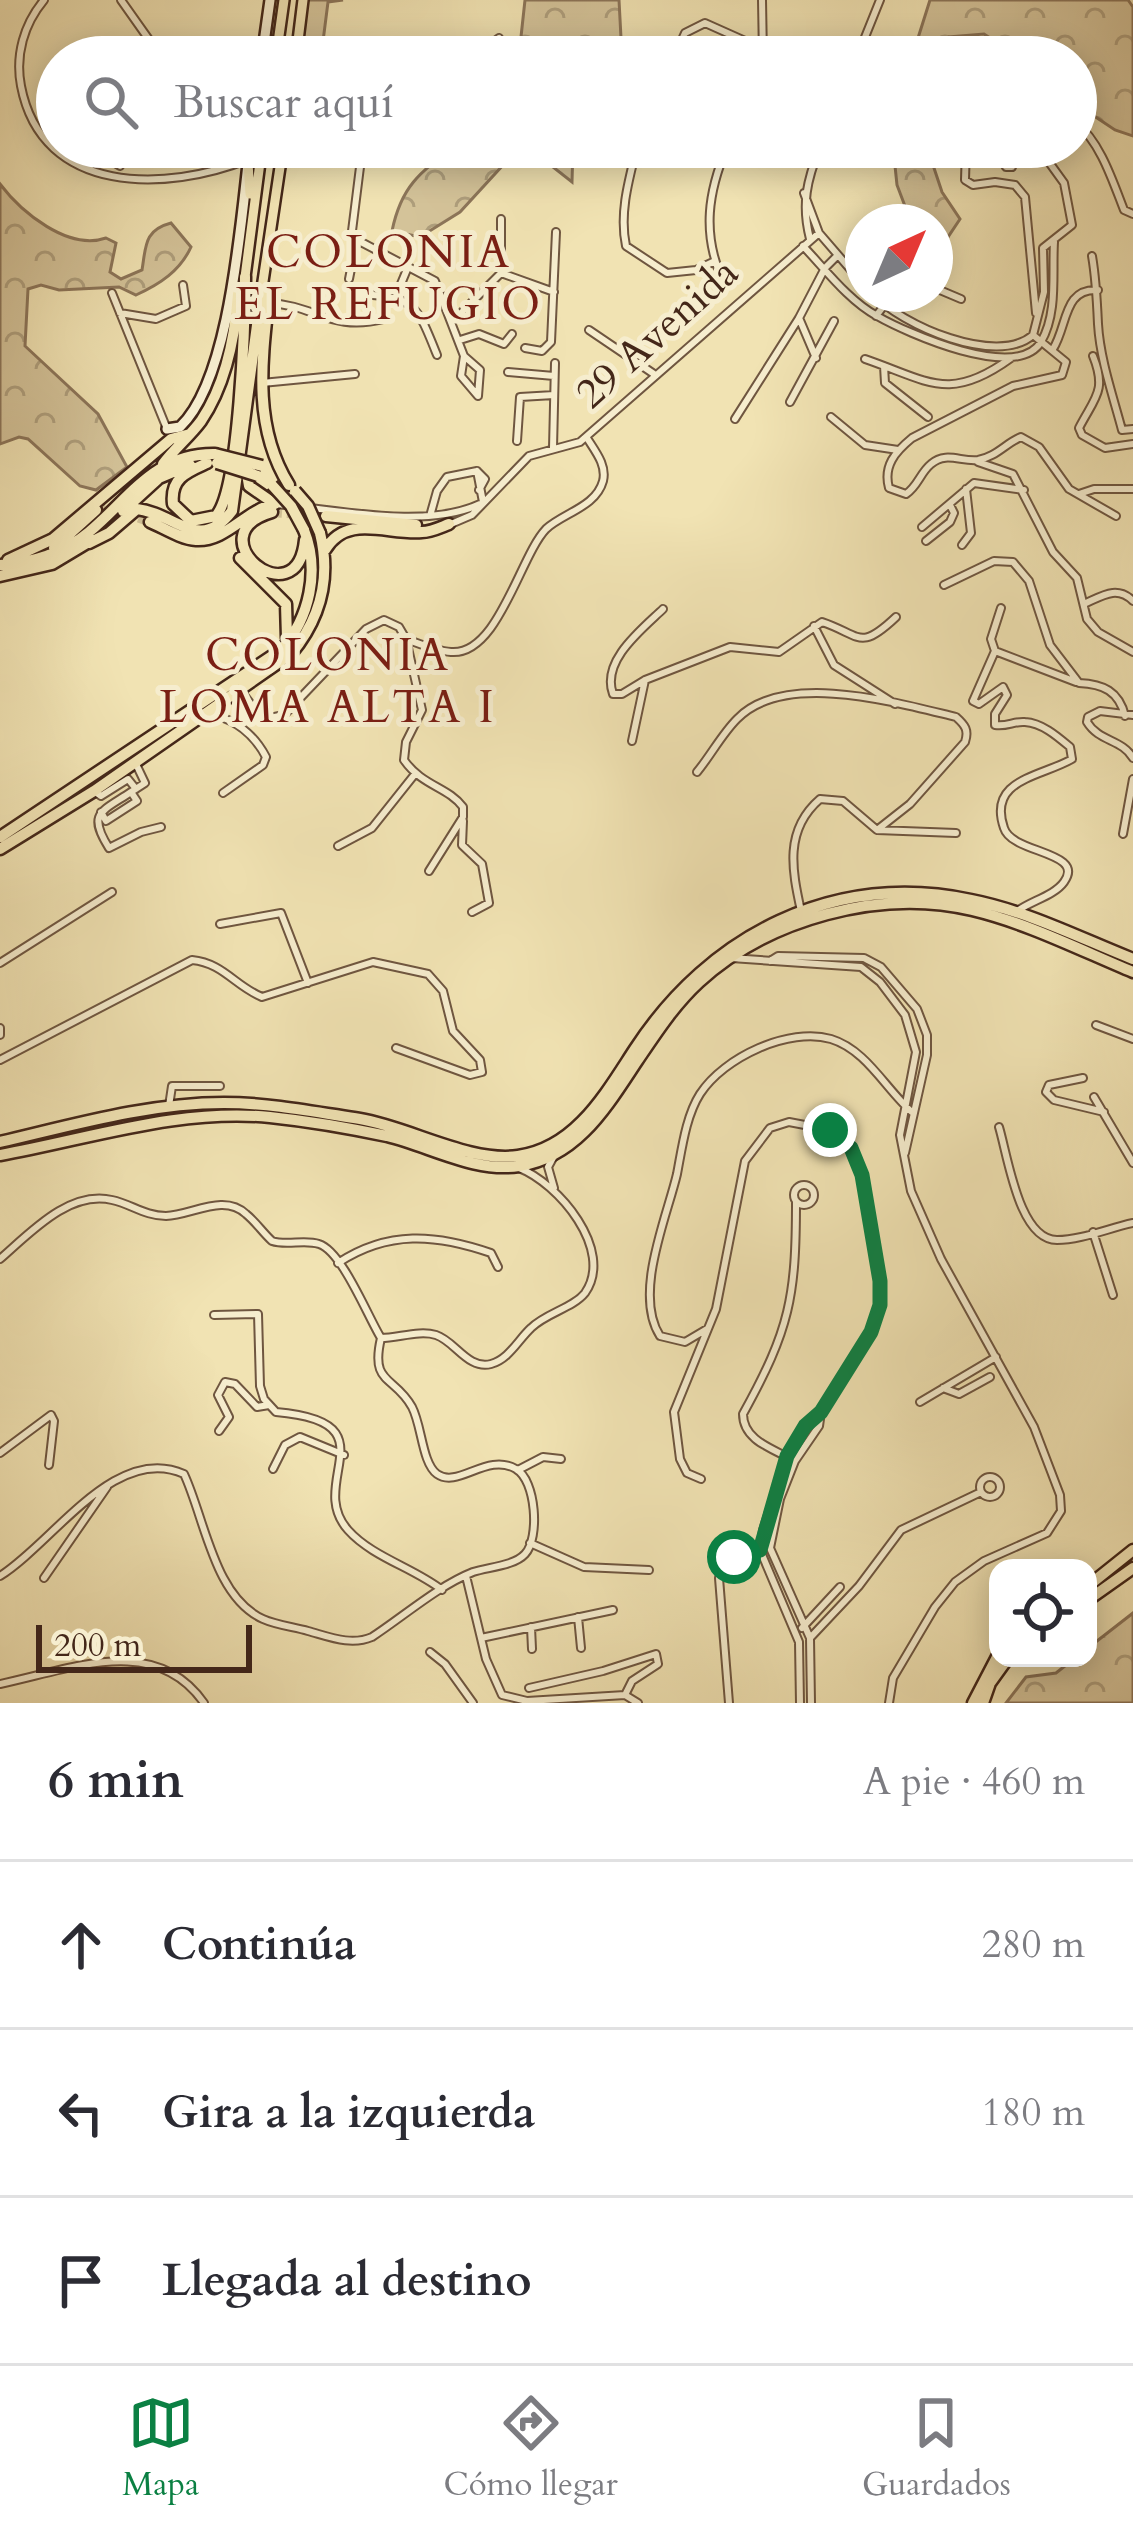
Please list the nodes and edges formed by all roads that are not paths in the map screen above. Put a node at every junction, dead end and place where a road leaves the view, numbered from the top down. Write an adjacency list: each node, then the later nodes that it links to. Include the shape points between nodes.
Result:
1 (44, 0): 16 (street, via 27,27 19,73)
2 (121, 0): 8 (street)
3 (270, 0): 9 (street)
4 (284, 0): 10 (main road)
5 (303, 0): 11 (main road)
6 (762, 0): 14 (street)
7 (878, 1): 15 (street)
8 (146, 36)
9 (265, 36)
10 (279, 36)
11 (299, 36)
12 (686, 36): 13 (street, via 705,23)
13 (730, 36)
14 (763, 36)
15 (865, 36)
16 (36, 122)
17 (1097, 151): 32 (street)
18 (226, 168): 29 (street, via 173,181)
19 (248, 168): 43 (street)
20 (249, 168): 31 (main road)
21 (258, 168): 31 (main road)
22 (280, 168): 40 (main road)
23 (360, 168): 36 (street)
24 (632, 168): 44 (street, via 626,246 667,274)
25 (718, 168): 44 (street, via 708,212)
26 (813, 168): 30 (street)
27 (965, 168): 73 (street, via 973,185 1015,185 1025,197)
28 (1053, 168): 38 (street, via 1072,225)
29 (88, 169)
30 (805, 193): 35 (street); 37 (street)
31 (251, 213): 43 (main road)
32 (1133, 214)
33 (501, 219): 49 (street)
34 (556, 232): 56 (street)
35 (819, 233): 37 (street, 29 Avenida); 41 (street)
36 (354, 235): 46 (street); 51 (street)
37 (810, 239): 39 (street, 29 Avenida)
38 (1054, 242): 73 (street, via 1053,302); 73 (street, via 1041,255)
39 (802, 245): 47 (street); 87 (street, 29 Avenida)
40 (266, 256): 43 (main road, via 258,263); 48 (main road)
41 (837, 256): 45 (street); 47 (street)
42 (1092, 256): 55 (street)
43 (242, 258): 50 (main road); 98 (street, via 214,372)
44 (715, 261): 52 (street)
45 (845, 265)
46 (408, 266): 59 (street); 69 (street, via 435,281)
47 (824, 268): 66 (street); 67 (street)
48 (264, 273): 50 (main road); 54 (main road)
49 (501, 273): 56 (street); 69 (street)
50 (245, 275): 98 (highway, via 224,370 206,411 190,434); 103 (highway, via 226,497 216,516 191,521 173,504 173,489 181,475)
51 (349, 279)
52 (722, 279)
53 (183, 285): 65 (street, via 186,306 148,320)
54 (262, 288): 62 (highway); 92 (highway)
55 (1098, 290): 76 (street, via 1072,296); 96 (street, via 1112,393 1122,430)
56 (554, 292): 75 (street, via 550,345)
57 (112, 293): 65 (street)
58 (360, 294): 59 (street)
59 (396, 296): 77 (street, via 416,308)
60 (953, 296): 61 (street)
61 (961, 299)
62 (268, 303): 68 (street, via 350,325); 89 (highway)
63 (879, 312): 66 (street)
64 (898, 312): 73 (street, via 988,348)
65 (120, 314): 98 (street)
66 (877, 316): 81 (street, via 963,352)
67 (799, 318): 80 (street); 95 (street)
68 (384, 320)
69 (452, 321): 74 (street)
70 (834, 321): 80 (street)
71 (589, 330): 87 (street)
72 (512, 334): 74 (street, via 504,344 479,334)
73 (1037, 335): 76 (street); 81 (street, via 1034,349)
74 (458, 341): 78 (street)
75 (525, 348)
76 (1053, 349): 102 (street, via 1066,362 1062,375 994,394)
77 (437, 355)
78 (464, 356): 78 (street, via 461,376 478,396 480,370)
79 (1093, 356): 100 (street, via 1102,378 1082,435 1105,448)
80 (816, 358): 91 (street)
81 (1012, 358): 84 (street, via 947,387)
82 (865, 359): 84 (street)
83 (555, 363): 88 (street)
84 (884, 366): 94 (street, via 885,383)
85 (508, 372): 88 (street)
86 (356, 374): 89 (street)
87 (654, 374): 97 (street, 29 Avenida)
88 (554, 376): 90 (street)
89 (262, 383): 107 (highway, via 269,449)
90 (554, 395): 99 (street, via 520,397); 101 (street)
91 (790, 402)
92 (246, 412): 114 (highway, via 246,482); 124 (highway, via 235,506 224,522 198,531 137,509)
93 (832, 417): 102 (street, via 866,445)
94 (928, 417)
95 (735, 419)
96 (1133, 429)
97 (586, 437): 101 (street, 29 Avenida); 137 (street, via 602,463 602,483 546,530 484,634 452,652)
98 (171, 439): 105 (highway); 128 (highway, via 53,539)
99 (517, 441)
100 (1133, 444)
101 (554, 448): 112 (street, 29 Avenida, via 522,461)
102 (898, 450): 104 (street, via 887,469 895,493 916,488 933,461)
103 (213, 460): 105 (highway, via 188,456); 106 (highway, bridge); 124 (highway, via 159,478)
104 (974, 461): 110 (street, via 1013,474); 111 (street, via 1021,437)
105 (160, 466): 127 (highway, via 88,534)
106 (260, 471): 107 (highway); 122 (highway, bridge)
107 (291, 486): 126 (highway, bridge, via 308,506)
108 (966, 489): 110 (street, via 981,482); 113 (street); 125 (street, via 970,533)
109 (1133, 489): 111 (street)
110 (1024, 490): 132 (street)
111 (1079, 494): 118 (street)
112 (483, 502): 119 (street, 29 Avenida); 119 (street, 29 Avenida, via 467,519); 119 (street, via 485,479 477,470 447,477 437,491)
113 (950, 505): 121 (street); 123 (street, via 953,518)
114 (273, 508): 116 (highway); 119 (street, 29 Avenida); 122 (highway, via 242,539 261,569 280,574 295,567)
115 (96, 510): 127 (highway)
116 (248, 516): 120 (highway, via 201,540); 138 (highway, via 236,547 286,604)
117 (326, 516): 119 (highway)
118 (1115, 517)
119 (440, 519): 126 (highway, via 424,532 347,529)
120 (150, 522)
121 (922, 526)
122 (304, 530): 138 (highway, via 310,587)
123 (926, 541)
124 (88, 543): 129 (highway, via 45,566)
125 (962, 545)
126 (324, 553): 143 (highway, via 310,628 291,654)
127 (42, 558): 128 (highway)
128 (0, 564)
129 (0, 576)
130 (944, 585): 142 (street, via 994,561 1013,562 1029,581 1050,645)
131 (1133, 601): 132 (street, via 1108,592)
132 (1084, 604): 140 (street, via 1098,632)
133 (662, 608): 141 (street, via 615,662 610,690 622,694)
134 (1001, 608): 139 (street)
135 (896, 617): 136 (street, via 869,639)
136 (814, 626): 141 (street, via 779,652 730,647); 144 (street, via 834,665)
137 (406, 639): 143 (street, via 392,622 372,625 273,720); 151 (street, via 422,710 403,752)
138 (287, 644): 161 (highway)
139 (995, 651): 142 (street); 168 (street, via 973,700 979,704 1003,686 995,725 1044,727 1072,758 1012,784 1002,798 1009,838 1067,866 1061,886)
140 (1133, 652)
141 (645, 680): 147 (street)
142 (1079, 683): 146 (street, via 1107,688)
143 (236, 694): 145 (highway)
144 (897, 706): 150 (street, via 812,692 780,696 737,719); 158 (street, via 956,717 968,734 941,772)
145 (207, 713): 149 (highway); 155 (street, via 231,719 266,757)
146 (1129, 716): 148 (street, via 1100,712 1087,722)
147 (632, 741)
148 (1133, 758)
149 (135, 763): 152 (highway); 154 (street, via 145,783)
150 (697, 772)
151 (415, 774): 156 (street, via 460,802); 162 (street, via 371,828)
152 (124, 776): 154 (street); 163 (highway)
153 (1133, 779): 160 (street)
154 (134, 791): 157 (street, via 101,812 96,828 111,849)
155 (223, 793)
156 (463, 818): 164 (street); 166 (street, via 462,845 482,864 489,903)
157 (161, 827)
158 (877, 830): 159 (street); 167 (street, via 843,801 817,801 791,847)
159 (956, 833)
160 (1123, 834)
161 (0, 837)
162 (338, 846)
163 (0, 849)
164 (429, 872)
165 (112, 892): 173 (street)
166 (472, 911)
167 (801, 911): 168 (highway, via 918,893); 170 (highway, via 799,921); 188 (highway, via 690,979 589,1115 556,1143 523,1156 291,1108)
168 (1016, 912): 172 (highway)
169 (220, 924): 177 (street, via 280,913)
170 (769, 937): 171 (highway); 175 (highway, via 859,908 944,905 1014,923)
171 (730, 958): 174 (street); 200 (highway, via 681,1001 598,1117)
172 (1133, 959)
173 (0, 963)
174 (862, 963): 176 (street); 178 (street)
175 (1133, 972)
176 (895, 981): 178 (street); 184 (street, via 923,1022)
177 (308, 982): 181 (street, via 373,962 428,974 482,1072 470,1075); 182 (street, via 262,997 222,967 193,960)
178 (886, 989): 183 (street, via 914,1038)
179 (1096, 1025): 180 (street)
180 (1133, 1039)
181 (396, 1048)
182 (0, 1060)
183 (913, 1067): 184 (street); 189 (street)
184 (924, 1070): 192 (street)
185 (1082, 1078): 191 (street, via 1049,1084 1046,1092)
186 (220, 1086): 188 (street, via 175,1085)
187 (1094, 1097): 191 (street)
188 (169, 1106): 190 (highway)
189 (904, 1106): 192 (street); 198 (street); 212 (street, via 862,1057 818,1036 775,1043 706,1086 665,1208 652,1294 655,1328 668,1341 685,1342)
190 (148, 1109): 193 (highway); 195 (highway, via 104,1124)
191 (1104, 1112): 201 (street)
192 (913, 1113): 198 (street)
193 (80, 1124): 196 (highway); 197 (highway, via 82,1134)
194 (1000, 1127): 206 (street, via 1025,1220 1050,1240)
195 (105, 1135): 197 (highway); 202 (highway, via 177,1119 270,1118)
196 (0, 1142)
197 (46, 1147): 199 (highway)
198 (905, 1154): 214 (street, via 918,1212)
199 (0, 1155)
200 (554, 1156): 202 (highway); 203 (street, via 548,1167)
201 (1133, 1163)
202 (514, 1167): 203 (street)
203 (556, 1191): 213 (street, via 587,1237 592,1268 580,1298 548,1313 490,1364 474,1363 436,1335)
204 (796, 1201): 223 (street, via 788,1315 743,1414 750,1436)
205 (1133, 1223): 206 (street)
206 (1094, 1232): 210 (street)
207 (0, 1259): 208 (street, via 66,1206 107,1199 171,1216 232,1205 272,1241 316,1242)
208 (338, 1263): 209 (street, via 367,1245 428,1236 491,1253); 213 (street)
209 (498, 1267)
210 (1113, 1295)
211 (214, 1315): 218 (street, via 258,1314 260,1386)
212 (710, 1327): 219 (street, via 745,1161 757,1141 790,1122 830,1130 851,1148 862,1175 880,1305); 229 (street, via 673,1423 684,1468)
213 (381, 1338): 228 (street, via 381,1377 413,1409 435,1473 446,1478 501,1463)
214 (996, 1357): 216 (street); 269 (street, via 1052,1466 1060,1511 1046,1533 955,1582 893,1678)
215 (990, 1377): 216 (street, via 959,1394)
216 (943, 1388): 217 (street)
217 (920, 1402)
218 (269, 1405): 220 (street, via 257,1407 225,1382 218,1396 229,1417); 222 (street, via 331,1429)
219 (821, 1412): 223 (street); 225 (street)
220 (219, 1431)
221 (0, 1453): 226 (street, via 50,1415)
222 (344, 1455): 227 (street, via 300,1437 285,1445); 243 (street, via 334,1486 347,1529)
223 (787, 1456): 225 (street); 234 (street)
224 (561, 1460): 228 (street, via 543,1456)
225 (796, 1461): 233 (street)
226 (49, 1465)
227 (273, 1469)
228 (518, 1470): 232 (street, via 532,1493)
229 (701, 1479)
230 (110, 1482): 238 (street); 240 (street); 243 (street, via 155,1467 184,1474 226,1587 262,1619 360,1642)
231 (982, 1492): 251 (street, via 901,1530)
232 (530, 1543): 237 (street, via 584,1567); 239 (street, via 517,1559)
233 (770, 1548): 234 (street); 248 (street)
234 (760, 1550): 249 (street); 266 (street, via 734,1557 719,1578)
235 (1133, 1550): 241 (highway)
236 (1133, 1568): 244 (highway)
237 (649, 1570)
238 (0, 1576)
239 (466, 1576): 243 (street); 250 (street)
240 (44, 1577)
241 (1097, 1579)
242 (840, 1587): 248 (street)
243 (442, 1590)
244 (1097, 1594)
245 (614, 1610): 246 (street)
246 (578, 1617): 247 (street); 253 (street)
247 (531, 1627): 250 (street); 254 (street)
248 (805, 1627): 249 (street); 251 (street)
249 (795, 1631): 252 (street)
250 (481, 1638): 261 (street, via 492,1679)
251 (810, 1638): 252 (street); 268 (street)
252 (799, 1642): 267 (street)
253 (581, 1648)
254 (532, 1649)
255 (430, 1652): 263 (street)
256 (992, 1667): 270 (highway)
257 (1002, 1667): 271 (highway)
258 (0, 1684): 262 (street, via 117,1659 163,1666)
259 (529, 1688): 260 (street, via 656,1654 658,1664)
260 (625, 1695): 261 (street); 265 (street)
261 (510, 1700): 264 (street)
262 (204, 1703)
263 (473, 1703)
264 (499, 1703)
265 (638, 1703)
266 (729, 1703)
267 (800, 1703)
268 (811, 1703)
269 (889, 1703)
270 (974, 1703)
271 (983, 1703)

